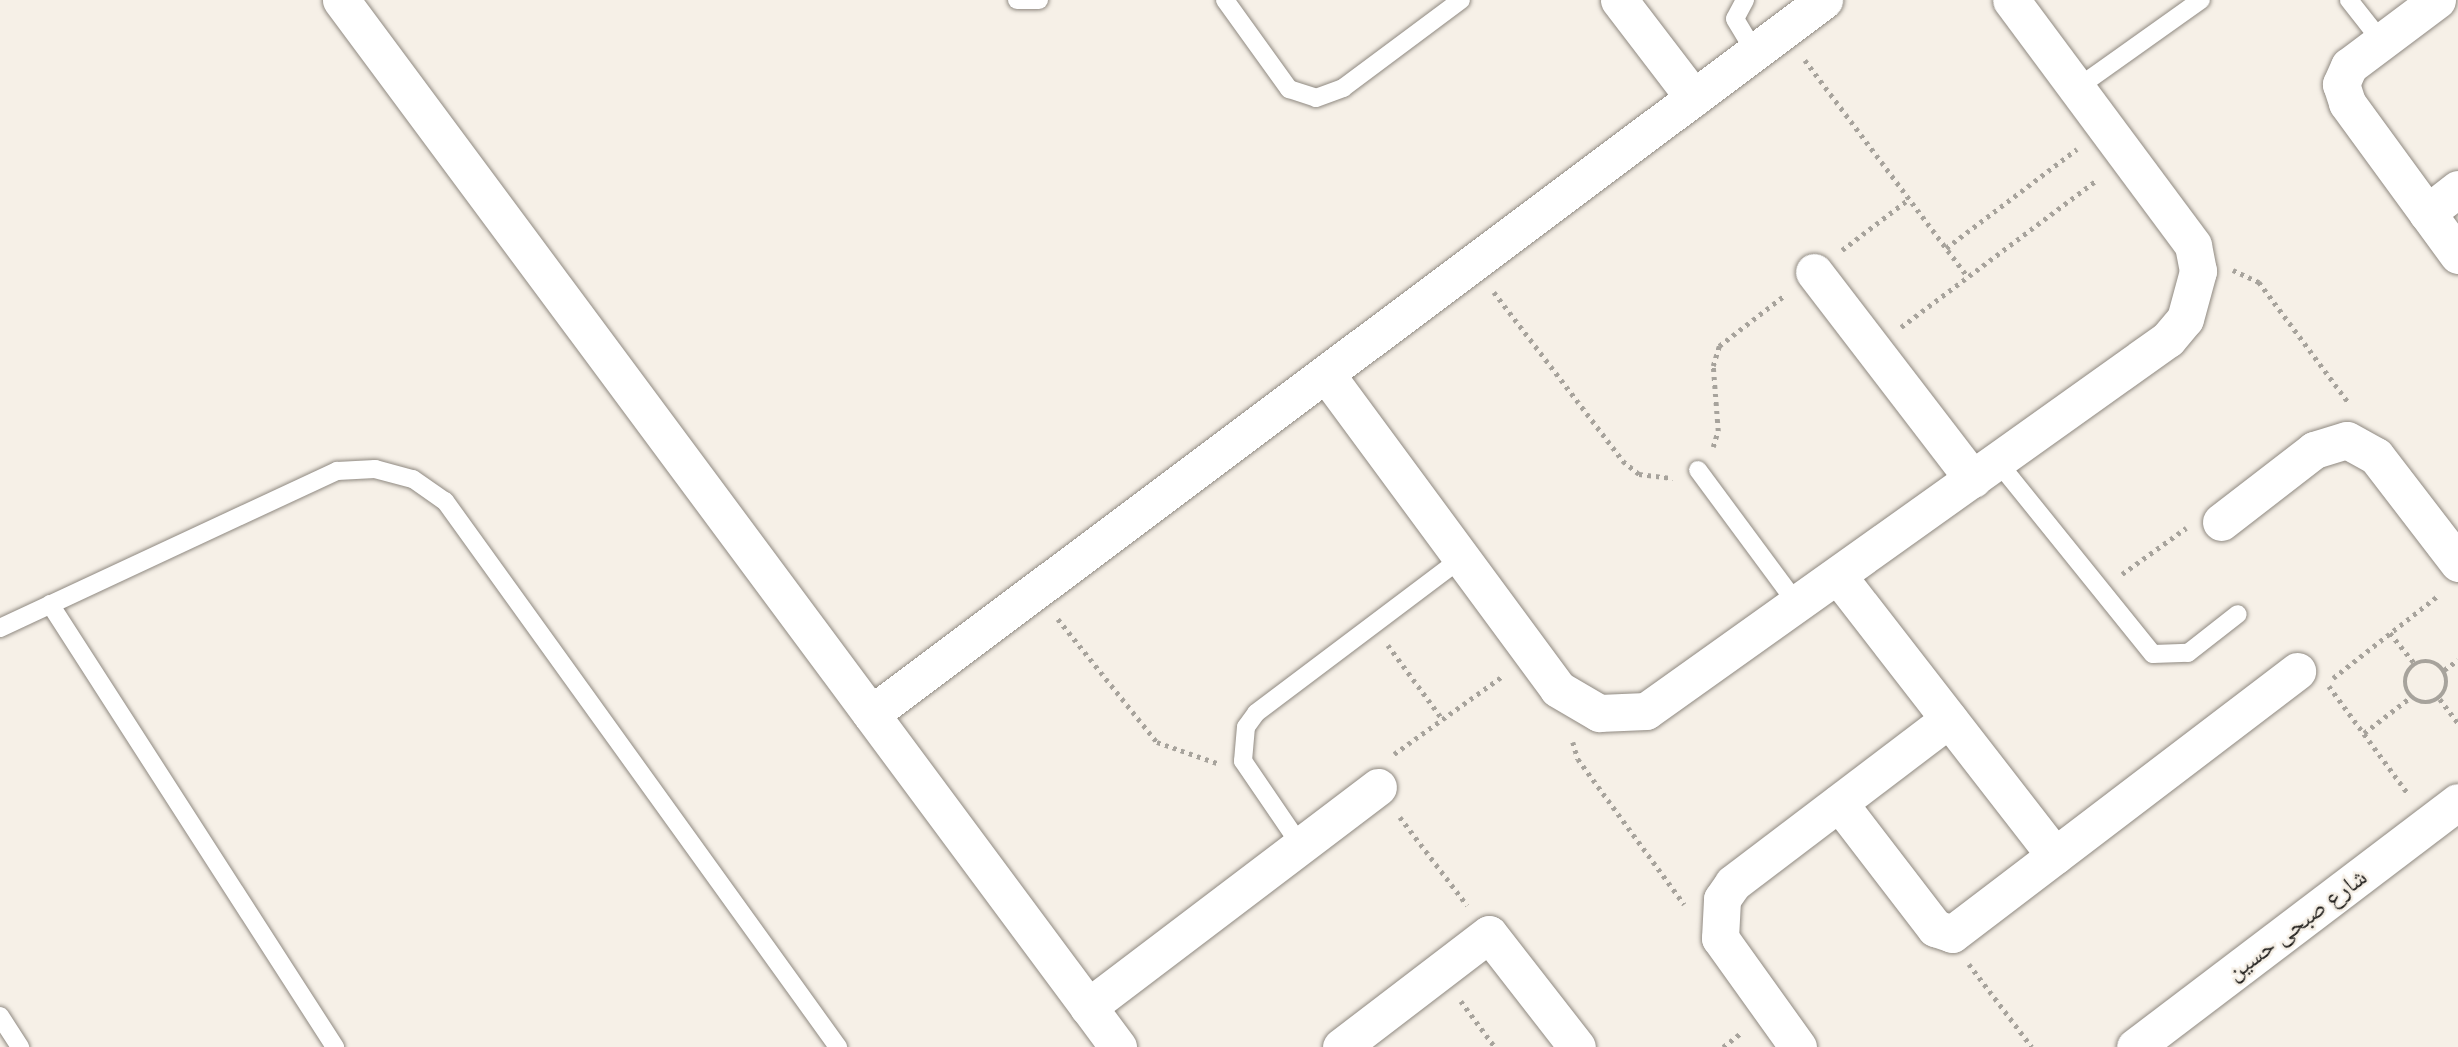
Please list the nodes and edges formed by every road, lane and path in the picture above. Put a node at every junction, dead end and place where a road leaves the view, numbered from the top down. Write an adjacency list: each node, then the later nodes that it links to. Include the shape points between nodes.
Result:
1 (341, 0): 53 (street)
2 (1017, 0): 3 (lane)
3 (1039, 0)
4 (1225, 0): 5 (lane, via 1289,89 1316,98 1343,88)
5 (1461, 0)
6 (1619, 0): 16 (street)
7 (1745, 0): 14 (lane, via 1735,19)
8 (1824, 0): 14 (street)
9 (2011, 0): 15 (street)
10 (2201, 0): 15 (lane)
11 (2349, 0): 13 (lane)
12 (2437, 0): 13 (street)
13 (2382, 41): 21 (street, via 2349,66 2342,94)
14 (1769, 42): 16 (street); 20 (path)
15 (2077, 88): 17 (street)
16 (1694, 98): 24 (street)
17 (2106, 126): 18 (street); 22 (path)
18 (2129, 155): 25 (street, via 2181,223); 27 (path)
19 (2458, 189): 21 (street)
20 (1909, 198): 22 (path); 26 (path)
21 (2427, 213): 23 (street)
22 (1946, 248): 27 (path)
23 (2458, 255)
24 (1472, 264): 29 (street); 31 (path, via 1623,461 1659,479)
25 (2198, 271): 30 (path, via 2230,269 2259,282 2347,396); 32 (street, via 2185,319 2168,339)
26 (1814, 272): 28 (street); 31 (path, via 1719,346 1712,388 1718,431)
27 (1968, 277): 28 (path)
28 (1873, 349): 32 (street)
29 (1326, 374): 34 (street); 38 (street)
30 (2347, 440): 33 (street, via 2315,450); 35 (street, via 2376,456)
31 (1698, 470): 40 (lane)
32 (1985, 470): 36 (street); 37 (lane)
33 (2204, 525): 37 (path)
34 (1462, 558): 42 (lane); 45 (street)
35 (2454, 563): 44 (path)
36 (1838, 576): 40 (street); 54 (street)
37 (2099, 590): 41 (lane, via 2144,646 2165,658 2188,653)
38 (1036, 591): 53 (street); 58 (path, via 1157,743 1198,761)
39 (50, 604): 43 (lane); 71 (lane); 73 (lane, via 337,471 375,469 413,479 445,501)
40 (1798, 605): 52 (street, via 1646,711 1599,713)
41 (2238, 614)
42 (1373, 625): 55 (path); 58 (lane, via 1256,713 1246,727)
43 (0, 628)
44 (2390, 632): 47 (path); 57 (path, via 2326,682)
45 (1533, 654): 52 (street); 55 (path)
46 (2458, 660): 48 (path)
47 (2415, 664): 48 (path, via 2434,662); 50 (path, via 2406,676)
48 (2444, 670): 51 (path, via 2447,686)
49 (2297, 671): 63 (street)
50 (2411, 697): 51 (path, via 2425,703); 57 (path)
51 (2440, 699): 56 (path)
52 (1578, 704): 64 (path, via 1572,723 1578,760 1671,893)
53 (871, 714): 68 (street)
54 (1949, 719): 60 (street); 63 (street)
55 (1443, 720): 59 (path, via 1386,760)
56 (2458, 723)
57 (2364, 733): 61 (path)
58 (1243, 761): 62 (lane)
59 (1378, 788): 62 (street); 65 (path)
60 (1839, 803): 64 (street, via 1733,883); 66 (street)
61 (2444, 813): 79 (street, شارع صبحى حسين)
62 (1301, 846): 68 (street)
63 (2055, 856): 66 (street)
64 (1717, 918): 77 (street, via 1730,957)
65 (1489, 934): 67 (street); 76 (street)
66 (1946, 935): 78 (path)
67 (1439, 972): 70 (street); 75 (path)
68 (1088, 1007): 74 (street)
69 (0, 1016): 72 (lane)
70 (1362, 1041)
71 (329, 1045)
72 (20, 1047)
73 (838, 1047)
74 (1118, 1047)
75 (1495, 1047)
76 (1577, 1047)
77 (1798, 1047)
78 (2032, 1047)
79 (2136, 1047)

